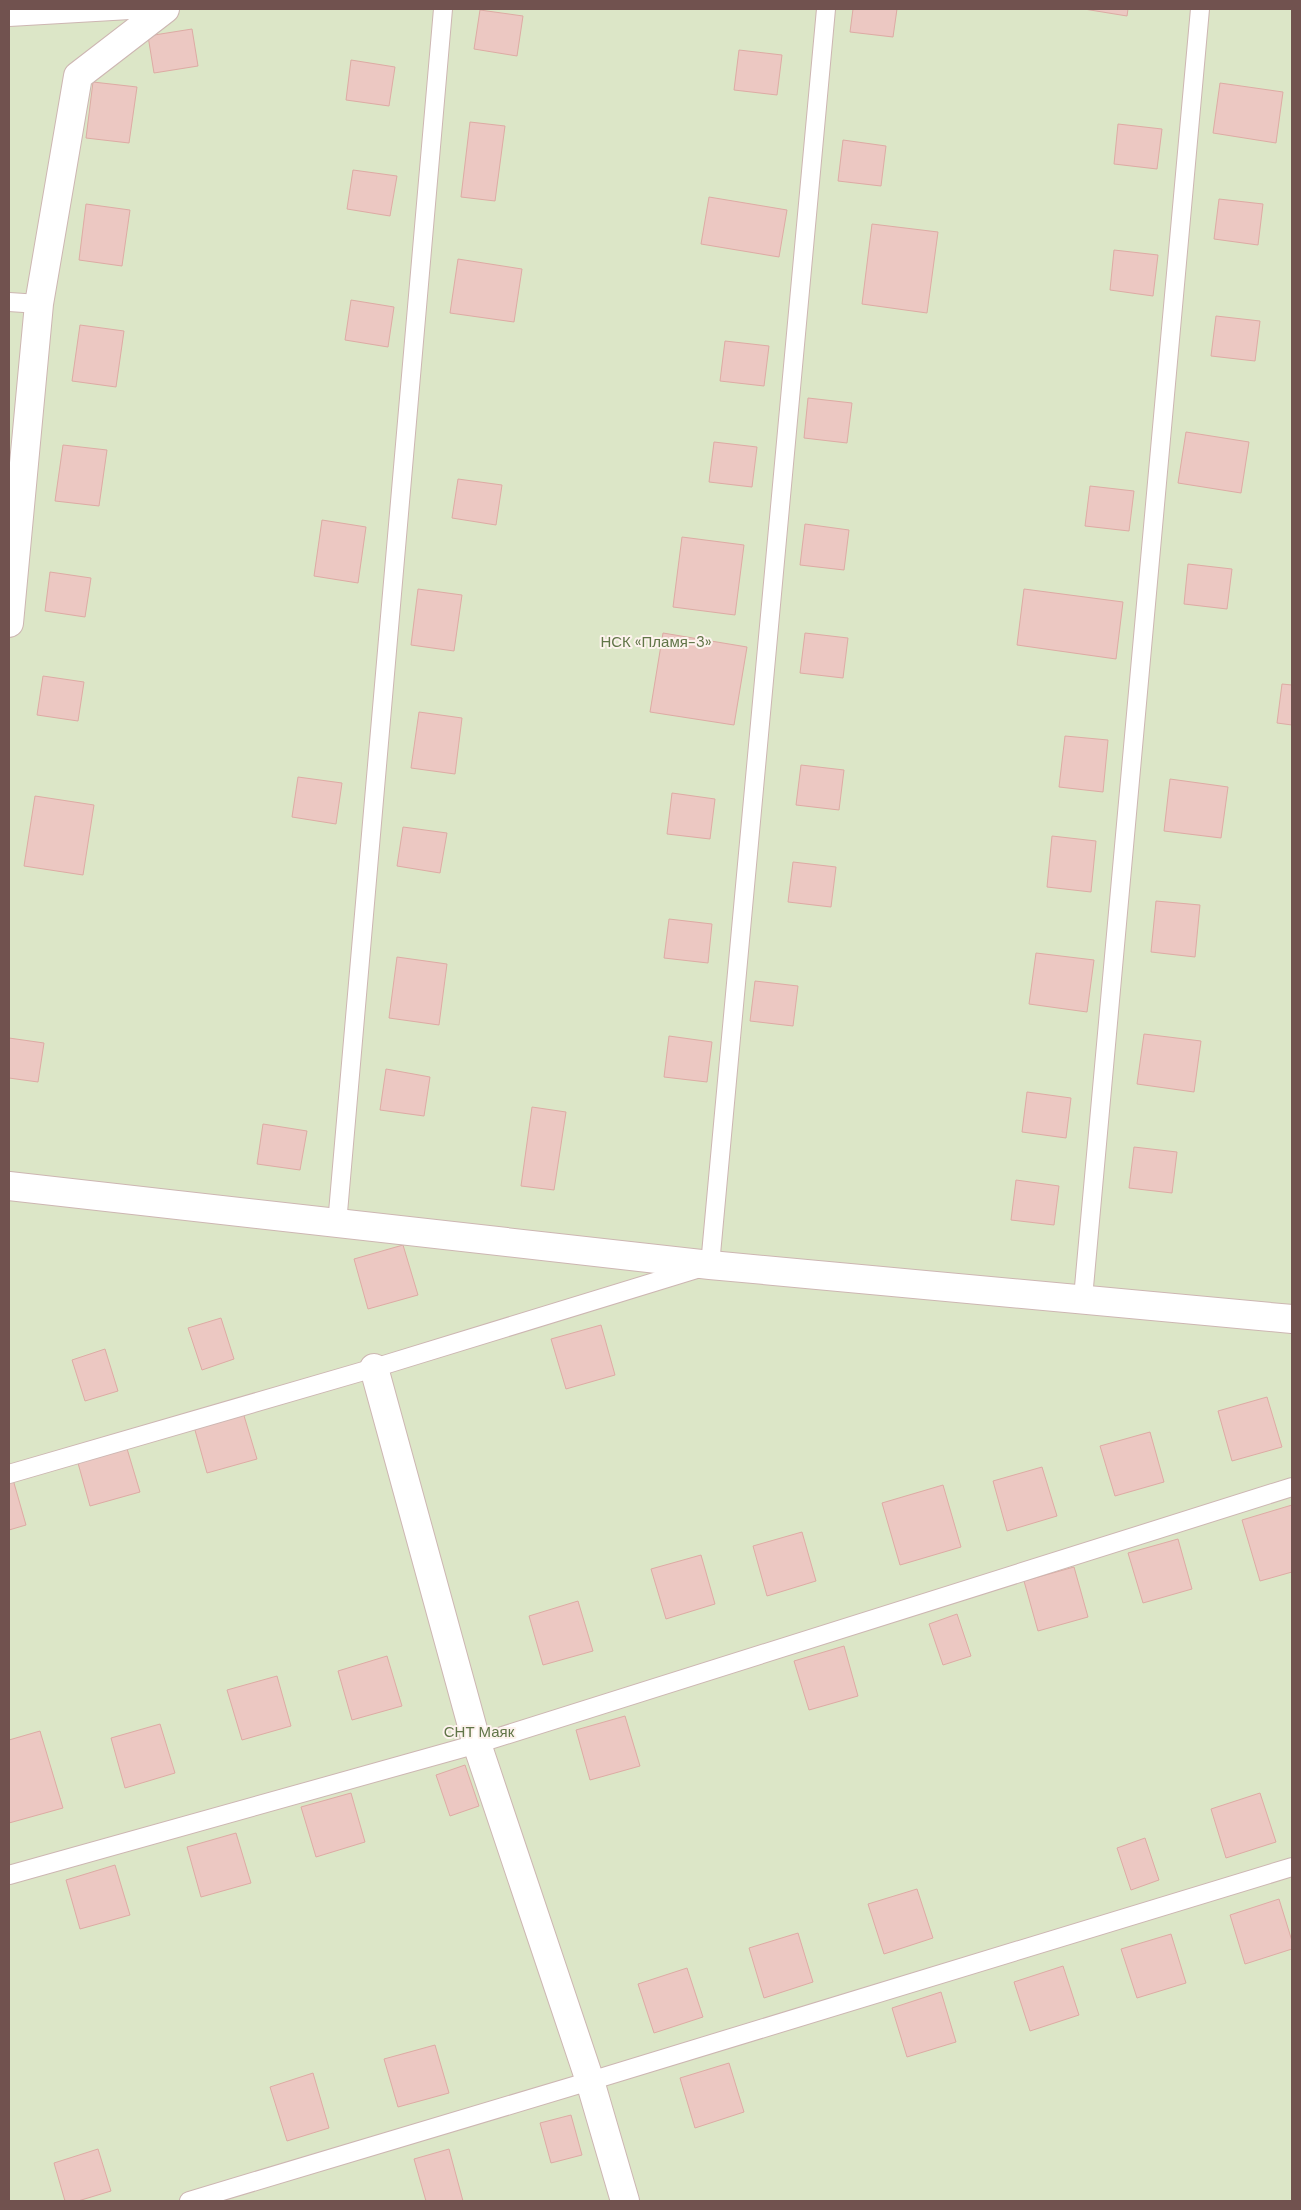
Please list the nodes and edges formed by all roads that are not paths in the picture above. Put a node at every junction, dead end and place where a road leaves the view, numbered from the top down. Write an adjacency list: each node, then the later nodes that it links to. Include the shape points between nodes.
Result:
1 (147, 9): 6 (lane)
2 (165, 9): 8 (street, via 78,76)
3 (443, 9): 11 (lane)
4 (826, 9): 12 (lane)
5 (1200, 9): 13 (lane)
6 (9, 17)
7 (9, 302): 8 (lane)
8 (39, 304): 9 (street)
9 (9, 623)
10 (9, 1186): 11 (street)
11 (337, 1224): 12 (street)
12 (710, 1265): 13 (street); 15 (lane)
13 (1083, 1298): 14 (street)
14 (1292, 1320)
15 (374, 1368): 16 (lane); 18 (street)
16 (9, 1474)
17 (1292, 1487): 18 (lane)
18 (477, 1744): 20 (lane); 21 (street)
19 (1292, 1867): 21 (lane)
20 (9, 1875)
21 (590, 2081): 22 (lane); 23 (street)
22 (189, 2201)
23 (625, 2201)

